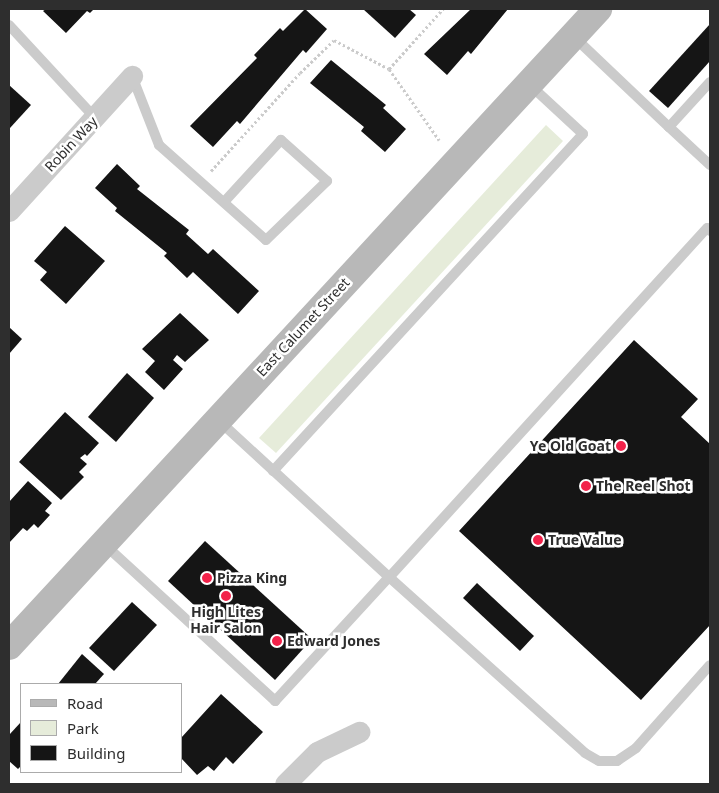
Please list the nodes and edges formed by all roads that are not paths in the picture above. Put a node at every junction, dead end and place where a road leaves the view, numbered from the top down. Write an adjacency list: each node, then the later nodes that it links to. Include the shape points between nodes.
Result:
1 (598, 9): 3 (main road, East Calumet Street)
2 (9, 26): 7 (lane)
3 (572, 36): 6 (main road, East Calumet Street); 8 (lane)
4 (132, 76): 7 (street, Robin Way); 10 (lane, via 159,145)
5 (710, 82): 8 (lane)
6 (529, 84): 13 (main road, East Calumet Street); 14 (lane, via 583,134)
7 (95, 118): 11 (street, Robin Way)
8 (669, 127): 9 (lane)
9 (710, 165)
10 (224, 202): 10 (lane, via 266,240 327,182 281,140)
11 (9, 211)
12 (710, 231): 16 (lane, via 707,228)
13 (217, 419): 14 (lane); 15 (main road, East Calumet Street)
14 (273, 471): 16 (lane)
15 (102, 542): 16 (lane, via 275,700); 17 (main road, East Calumet Street)
16 (389, 577): 18 (lane, via 585,753 600,761 617,761 636,748)
17 (9, 646)
18 (710, 665)
19 (359, 732): 20 (street, via 317,752)
20 (286, 784)

